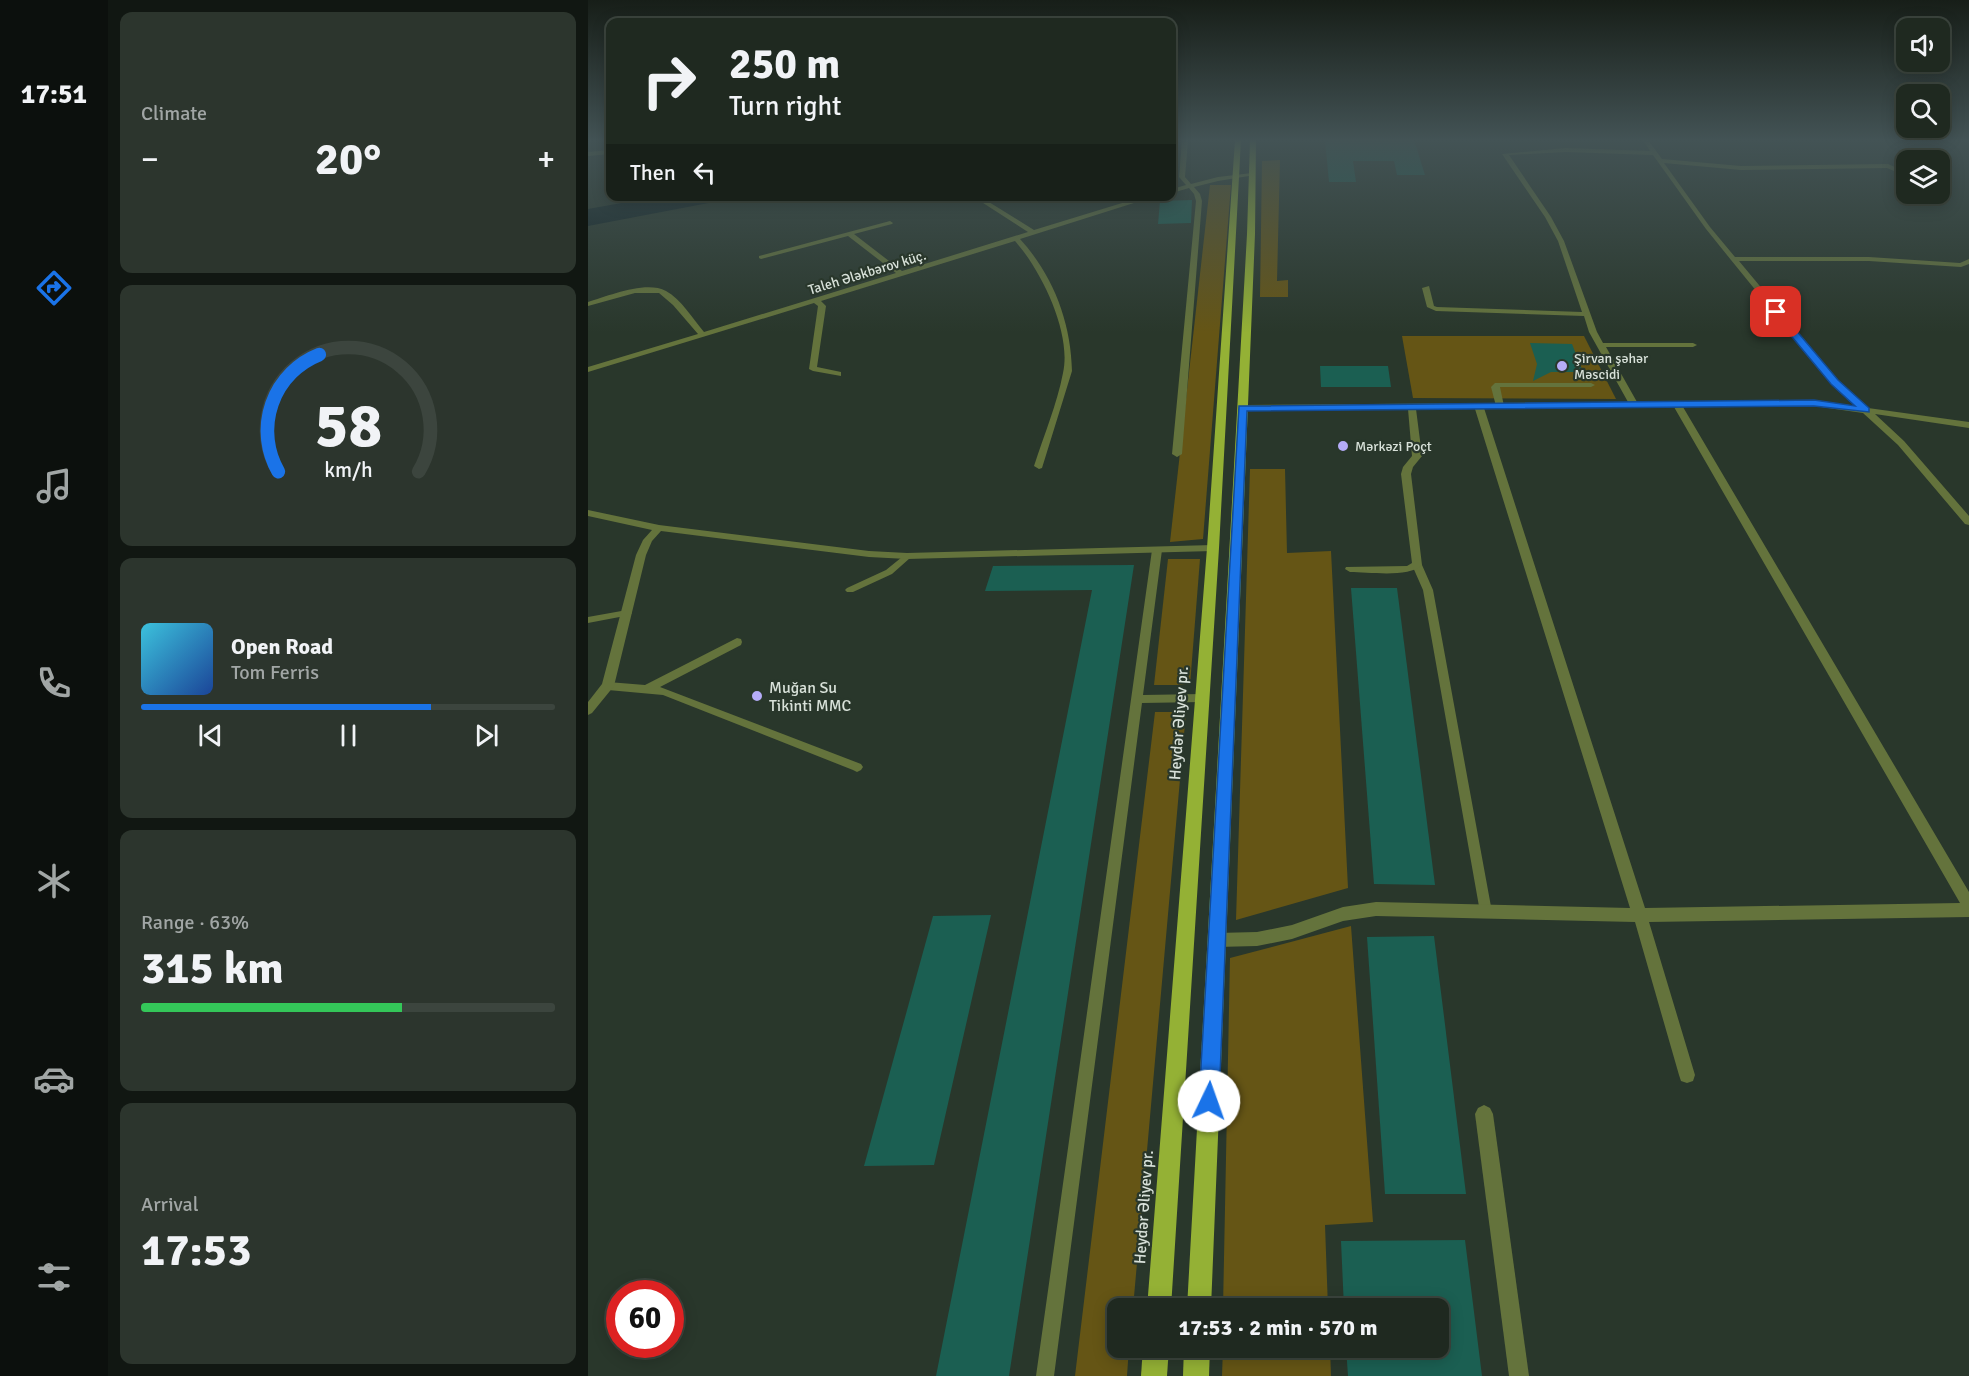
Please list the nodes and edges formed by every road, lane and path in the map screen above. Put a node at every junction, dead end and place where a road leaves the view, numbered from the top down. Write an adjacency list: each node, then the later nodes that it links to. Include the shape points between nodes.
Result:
1 (989, 204): 9 (street)
2 (1125, 204): 9 (street, Taleh Ələkbərov küç.)
3 (1199, 204): 36 (street)
4 (1242, 204): 41 (main road, Heydər Əliyev pr.)
5 (1244, 204): 33 (main road, Heydər Əliyev pr.)
6 (1539, 204): 21 (street, via 1560,241)
7 (1693, 204): 13 (street)
8 (890, 223): 10 (street)
9 (1034, 232): 11 (street, Taleh Ələkbərov küç.)
10 (850, 234): 12 (street); 17 (street)
11 (1016, 238): 17 (street, Taleh Ələkbərov küç.); 37 (street, via 1046,278 1069,356)
12 (761, 257)
13 (1733, 259): 15 (street); 34 (street, via 1835,382)
14 (1969, 261): 15 (street)
15 (1961, 265): 16 (street)
16 (1969, 269)
17 (903, 274): 19 (street, Taleh Ələkbərov küç.)
18 (1426, 288): 21 (street, via 1431,307 1436,309)
19 (816, 300): 22 (street, Taleh Ələkbərov küç.); 26 (street, via 822,306 813,369)
20 (588, 304): 22 (street, via 652,289 663,291)
21 (1585, 314): 23 (street)
22 (702, 334): 25 (street, Taleh Ələkbərov küç.)
23 (1600, 345): 24 (street); 29 (street)
24 (1693, 345)
25 (588, 370)
26 (838, 374)
27 (1591, 385): 30 (lane, via 1498,385 1495,387)
28 (1677, 404): 29 (street); 34 (street, via 1814,403); 56 (street)
29 (1634, 405): 30 (street)
30 (1500, 406): 32 (street)
31 (1412, 407): 32 (street); 33 (street); 44 (street, via 1418,456 1406,474)
32 (1479, 407): 58 (street)
33 (1242, 408): 59 (main road, Heydər Əliyev pr.)
34 (1866, 410): 35 (street); 39 (street, via 1901,443)
35 (1969, 425)
36 (1177, 454)
37 (1039, 466)
38 (588, 513): 40 (street)
39 (1969, 522)
40 (659, 528): 43 (street); 47 (street, via 641,555)
41 (1213, 548): 42 (street); 52 (main road, Heydər Əliyev pr.)
42 (1157, 550): 43 (street); 53 (lane)
43 (907, 556): 46 (lane, via 889,572)
44 (1417, 565): 45 (street, via 1408,569); 57 (lane, via 1428,590)
45 (1350, 569)
46 (850, 590)
47 (627, 613): 48 (lane); 50 (street)
48 (588, 620)
49 (737, 642): 51 (lane)
50 (608, 686): 51 (lane); 54 (street)
51 (646, 689): 55 (lane, via 664,692)
52 (1202, 698): 53 (lane); 62 (main road, Heydər Əliyev pr.)
53 (1136, 699): 66 (lane)
54 (588, 710)
55 (857, 767)
56 (1969, 908): 58 (street)
57 (1486, 912): 58 (street); 59 (street, via 1376,909 1343,914 1292,933)
58 (1640, 915): 60 (street)
59 (1217, 940): 63 (main road, Heydər Əliyev pr.)
60 (1687, 1075)
61 (1484, 1114): 69 (street)
62 (1160, 1298)
63 (1199, 1298)
64 (1155, 1358): 67 (main road)
65 (1197, 1358): 68 (main road)
66 (1045, 1376)
67 (1154, 1376)
68 (1196, 1376)
69 (1519, 1376)

